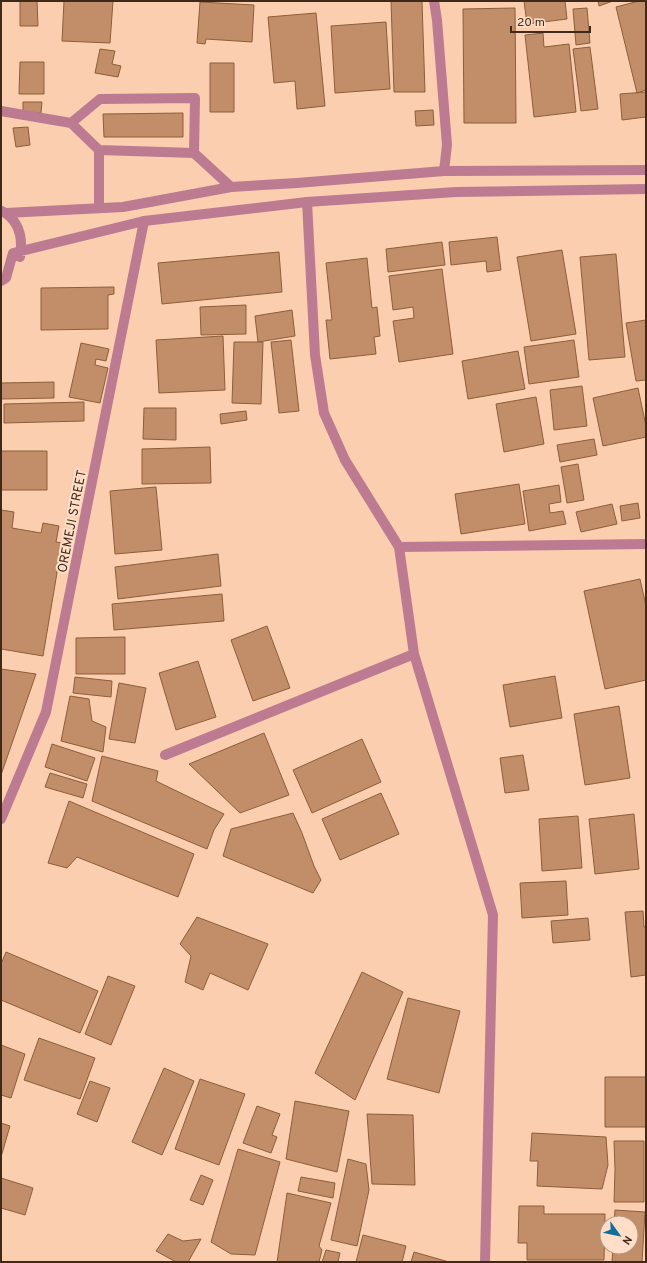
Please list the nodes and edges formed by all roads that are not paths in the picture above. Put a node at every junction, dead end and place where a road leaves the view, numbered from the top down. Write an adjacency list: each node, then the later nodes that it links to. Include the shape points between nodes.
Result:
1 (434, 1): 7 (street, via 447,145)
2 (1, 111): 3 (street)
3 (71, 123): 4 (street); 5 (street, via 100,99 195,98)
4 (99, 150): 5 (street); 11 (street)
5 (194, 153): 8 (street)
6 (646, 170): 7 (street)
7 (444, 171): 8 (street)
8 (231, 187): 11 (street, via 123,207)
9 (646, 189): 10 (street, via 456,192)
10 (307, 202): 13 (street); 17 (street, via 315,355 324,413 345,460)
11 (99, 208): 12 (street)
12 (4, 212): 14 (street, via 15,222 20,233 20,257)
13 (144, 221): 14 (street); 20 (street, OREMEJI STREET, via 46,712)
14 (13, 254): 15 (street, via 6,278)
15 (1, 282)
16 (646, 544): 17 (street)
17 (399, 546): 18 (street)
18 (414, 654): 19 (street); 21 (street, via 493,915)
19 (165, 756)
20 (1, 819)
21 (485, 1262)

